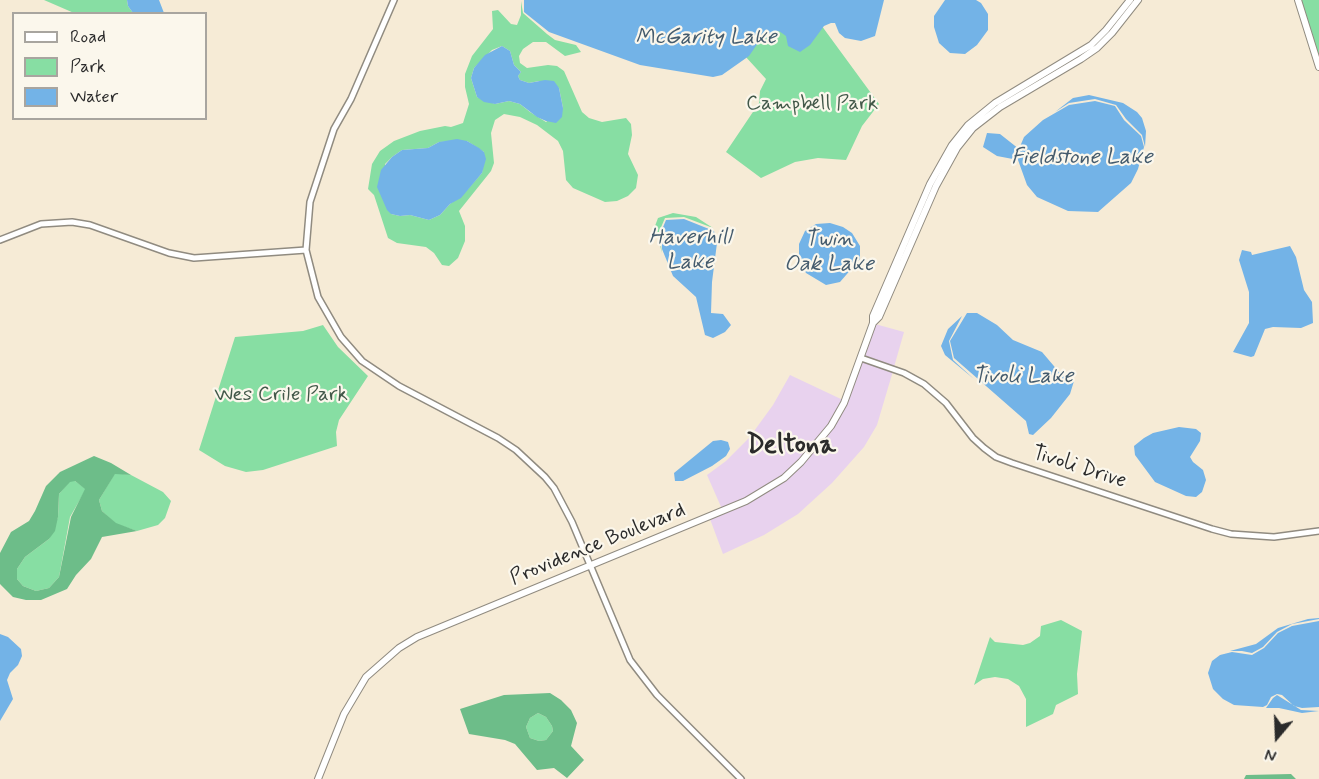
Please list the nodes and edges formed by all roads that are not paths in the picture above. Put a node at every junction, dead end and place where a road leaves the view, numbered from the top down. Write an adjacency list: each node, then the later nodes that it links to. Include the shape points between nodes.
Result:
1 (394, 0): 7 (street, via 359,83 334,129 310,202)
2 (1130, 0): 8 (main road, Providence Boulevard, via 1092,45 994,103 952,145 930,184)
3 (1138, 0): 8 (main road, Providence Boulevard, via 1097,48 1000,107 957,148)
4 (1298, 0): 5 (main road)
5 (1319, 67)
6 (0, 240): 7 (street, via 41,224 72,222 194,258)
7 (306, 250): 11 (street, via 318,297 350,348 399,386 498,438 532,463 559,496)
8 (873, 323): 9 (main road, Providence Boulevard)
9 (861, 358): 10 (street, Tivoli Drive, via 924,384 946,403 973,438 996,457 1231,534 1274,537); 11 (main road, Providence Boulevard, via 831,426 784,478 746,501)
10 (1319, 531)
11 (590, 566): 12 (main road, Providence Boulevard, via 417,637 399,648 366,677 344,714); 13 (street, via 622,645 641,677)
12 (318, 779)
13 (741, 779)

